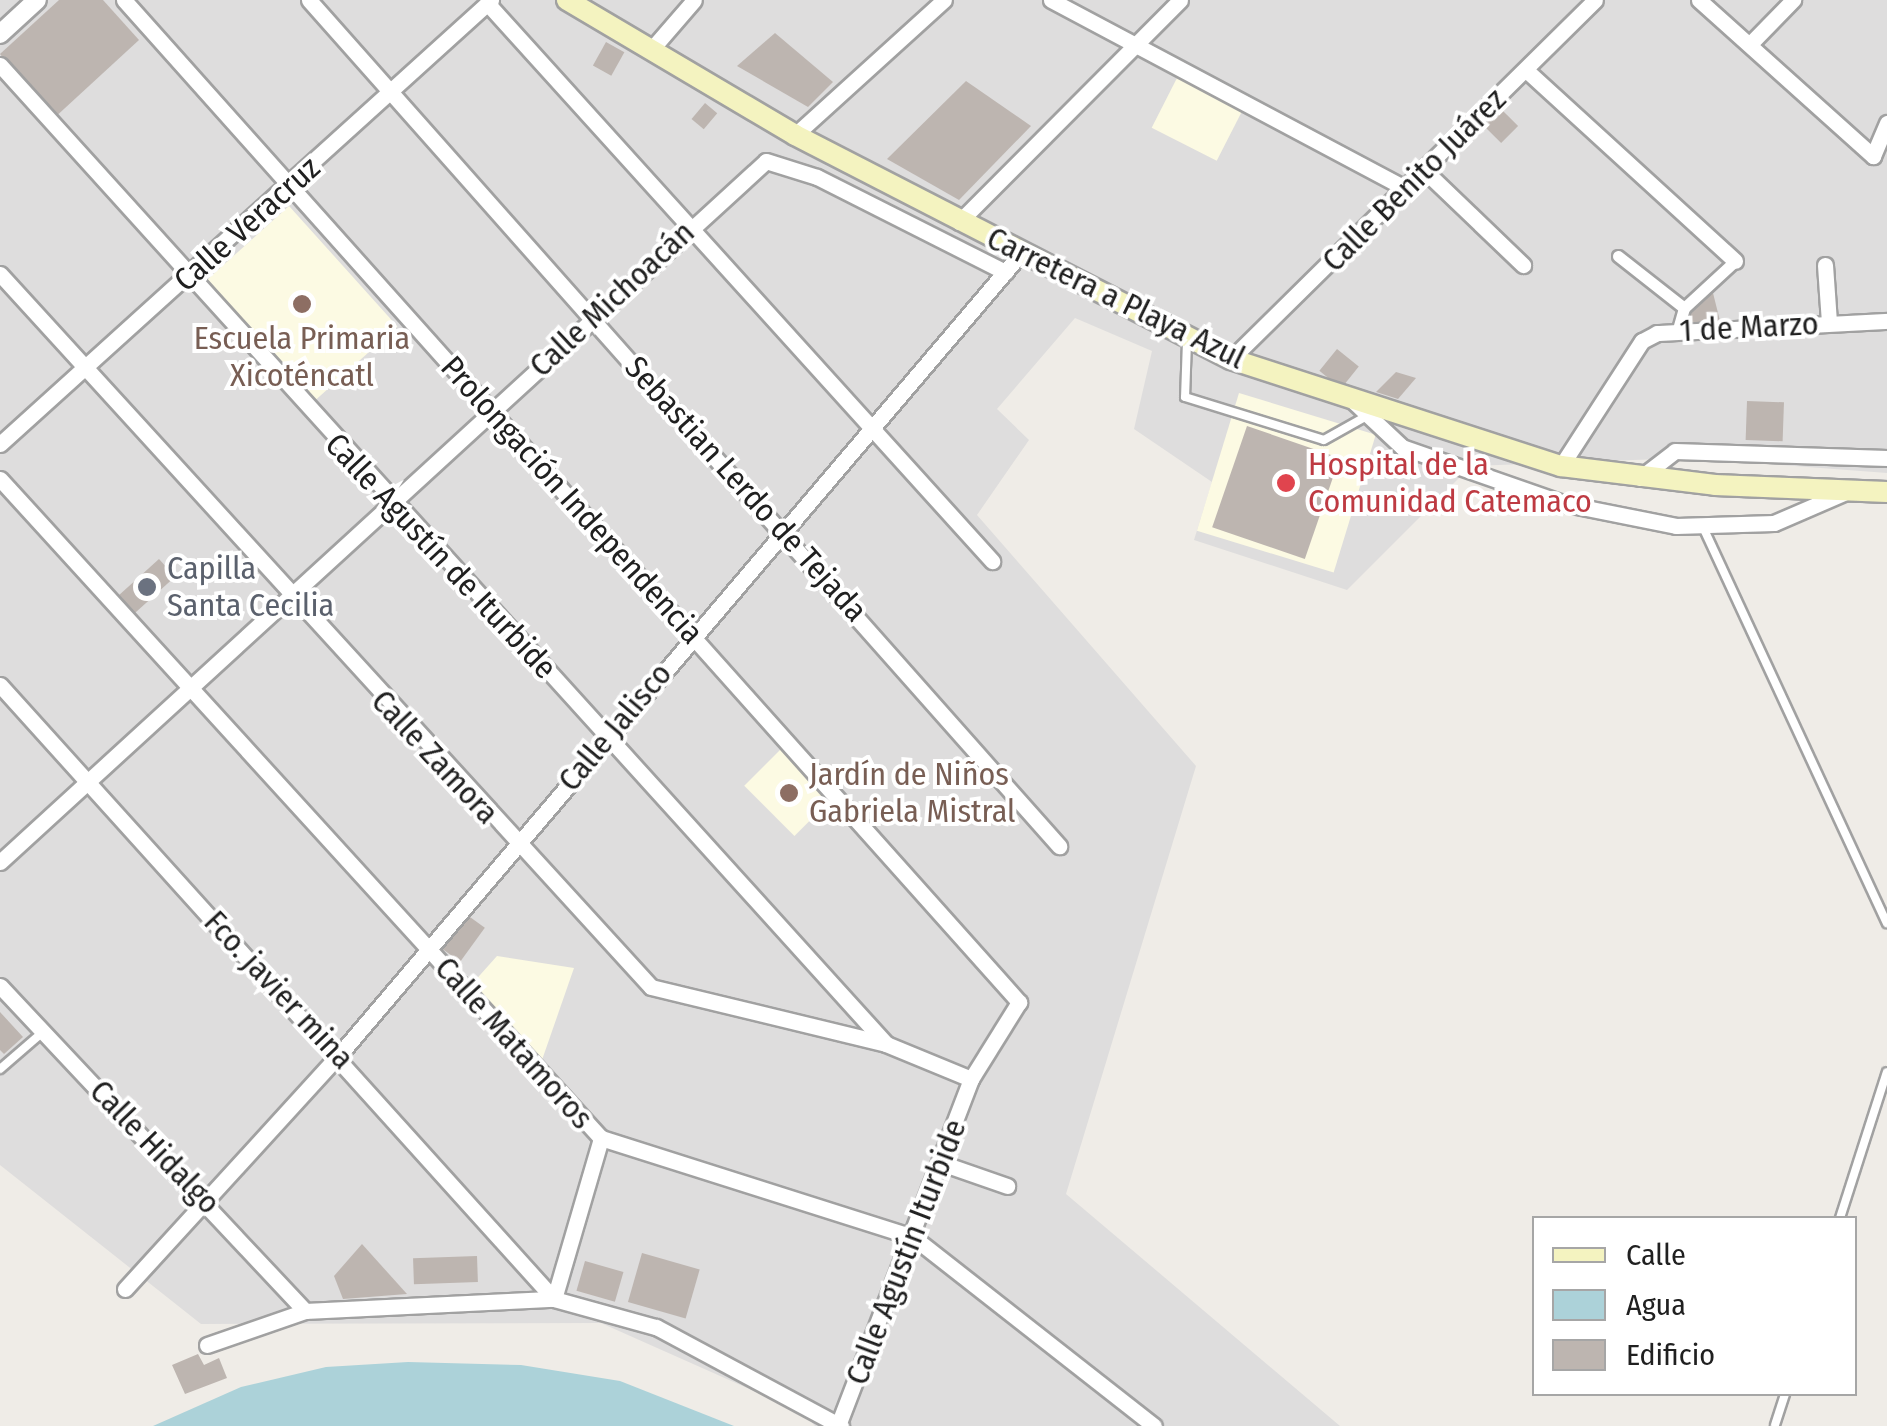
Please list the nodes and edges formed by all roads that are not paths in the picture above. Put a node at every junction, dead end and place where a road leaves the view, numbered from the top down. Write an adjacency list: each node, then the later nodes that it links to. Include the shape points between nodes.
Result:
1 (37, 0): 13 (street)
2 (124, 0): 24 (street, Prolongación Independencia)
3 (308, 0): 19 (street, Sebastian Lerdo de Tejada)
4 (567, 0): 16 (main road, Carretera a Playa Azul)
5 (694, 0): 16 (street)
6 (944, 0): 21 (street)
7 (1051, 0): 14 (street)
8 (1180, 0): 14 (street)
9 (1595, 0): 18 (street, Calle Benito Juárez)
10 (1699, 0): 15 (street)
11 (1793, 0): 15 (street)
12 (489, 2): 19 (street, Calle Veracruz); 27 (street)
13 (0, 34)
14 (1131, 44): 25 (street); 26 (street)
15 (1750, 44): 22 (street)
16 (650, 51): 21 (main road, Carretera a Playa Azul)
17 (0, 65): 35 (street, Calle Agustín de Iturbide)
18 (1526, 70): 23 (street, Calle Benito Juárez); 30 (street)
19 (391, 91): 24 (street, Calle Veracruz); 37 (street, Sebastian Lerdo de Tejada)
20 (1887, 122): 22 (street)
21 (795, 135): 26 (main road, Carretera a Playa Azul)
22 (1880, 157)
23 (1425, 171): 25 (street, Calle Benito Juárez); 31 (street)
24 (289, 188): 35 (street, Calle Veracruz); 44 (street, Prolongación Independencia)
25 (1407, 189): 42 (street, Calle Benito Juárez)
26 (959, 222): 28 (main road, Carretera a Playa Azul)
27 (694, 224): 33 (street, Calle Michoacán, via 766,161 778,162); 37 (street, Calle Michoacán); 46 (street)
28 (1021, 253): 33 (street, Calle Jalisco); 41 (main road, Carretera a Playa Azul)
29 (1618, 256): 36 (street)
30 (1735, 261): 36 (street)
31 (1523, 264)
32 (1825, 265): 39 (street)
33 (1005, 272): 46 (street, Calle Jalisco)
34 (0, 274): 43 (street, Calle Zamora)
35 (188, 280): 43 (street, Calle Veracruz); 54 (street, Calle Agustín de Iturbide)
36 (1684, 308): 40 (street)
37 (592, 318): 44 (street, Calle Michoacán); 56 (street, Sebastian Lerdo de Tejada)
38 (1887, 321): 39 (street, 1 de Marzo)
39 (1829, 322): 40 (street, 1 de Marzo)
40 (1678, 329): 49 (street, 1 de Marzo, via 1642,341)
41 (1186, 336): 42 (main road, Carretera a Playa Azul); 45 (lane, via 1185,397 1324,440)
42 (1231, 359): 45 (main road, Carretera a Playa Azul)
43 (85, 368): 47 (street, Calle Veracruz); 58 (street, Calle Zamora)
44 (493, 410): 54 (street, Calle Michoacán); 59 (street, Prolongación Independencia)
45 (1373, 411): 49 (main road, Carretera a Playa Azul); 55 (street, via 1402,448 1566,504)
46 (874, 428): 56 (street, Calle Jalisco); 57 (street)
47 (0, 444)
48 (1887, 458): 50 (street, via 1675,451)
49 (1561, 466): 50 (main road, Carretera a Playa Azul)
50 (1640, 478): 52 (main road, Carretera a Playa Azul)
51 (0, 479): 61 (street, Calle Matamoros)
52 (1850, 491): 53 (main road, Carretera a Playa Azul); 55 (street, via 1774,523)
53 (1887, 492)
54 (389, 502): 58 (street, Calle Michoacán); 62 (street, Calle Agustín de Iturbide)
55 (1702, 525): 67 (lane)
56 (785, 529): 59 (street, Calle Jalisco); 65 (street, Sebastian Lerdo de Tejada)
57 (992, 561)
58 (288, 596): 61 (street, Calle Michoacán); 64 (street, Calle Zamora)
59 (692, 634): 62 (street, Calle Jalisco); 70 (street, Prolongación Independencia)
60 (0, 685): 63 (street, Fco. javier mina)
61 (187, 688): 63 (street, Calle Michoacán); 68 (street, Calle Matamoros)
62 (610, 736): 64 (street, Calle Jalisco); 72 (street, Calle Agustín de Iturbide)
63 (86, 782): 66 (street, Calle Michoacán); 73 (street, Fco. javier mina)
64 (515, 844): 68 (street, Calle Jalisco); 72 (street, Calle Zamora, via 651,987)
65 (1059, 846)
66 (0, 862)
67 (1887, 924)
68 (427, 947): 73 (street, Calle Jalisco); 77 (street, Calle Matamoros)
69 (0, 986): 71 (street, Calle Hidalgo)
70 (1019, 1002): 76 (street, Calle Agustín Iturbide)
71 (44, 1031): 74 (lane); 80 (street, Calle Hidalgo)
72 (886, 1044): 76 (street, Calle Zamora)
73 (339, 1054): 80 (street, Calle Jalisco); 84 (street, Fco. javier mina)
74 (0, 1069)
75 (1887, 1072): 81 (lane)
76 (971, 1080): 78 (street, Calle Agustín Iturbide)
77 (600, 1138): 82 (street, Calle Matamoros); 84 (street)
78 (944, 1164): 79 (street); 82 (street, Calle Agustín Iturbide)
79 (1008, 1186)
80 (205, 1198): 83 (street, Calle Jalisco); 85 (street, Calle Hidalgo)
81 (1841, 1216)
82 (913, 1236): 88 (street, Calle Agustín Iturbide); 90 (street, Calle Matamoros)
83 (125, 1289)
84 (554, 1299): 85 (street); 88 (street, via 656,1327)
85 (305, 1311): 86 (street)
86 (207, 1345)
87 (1783, 1396): 89 (lane)
88 (840, 1425)
89 (1774, 1425)
90 (1154, 1426)

